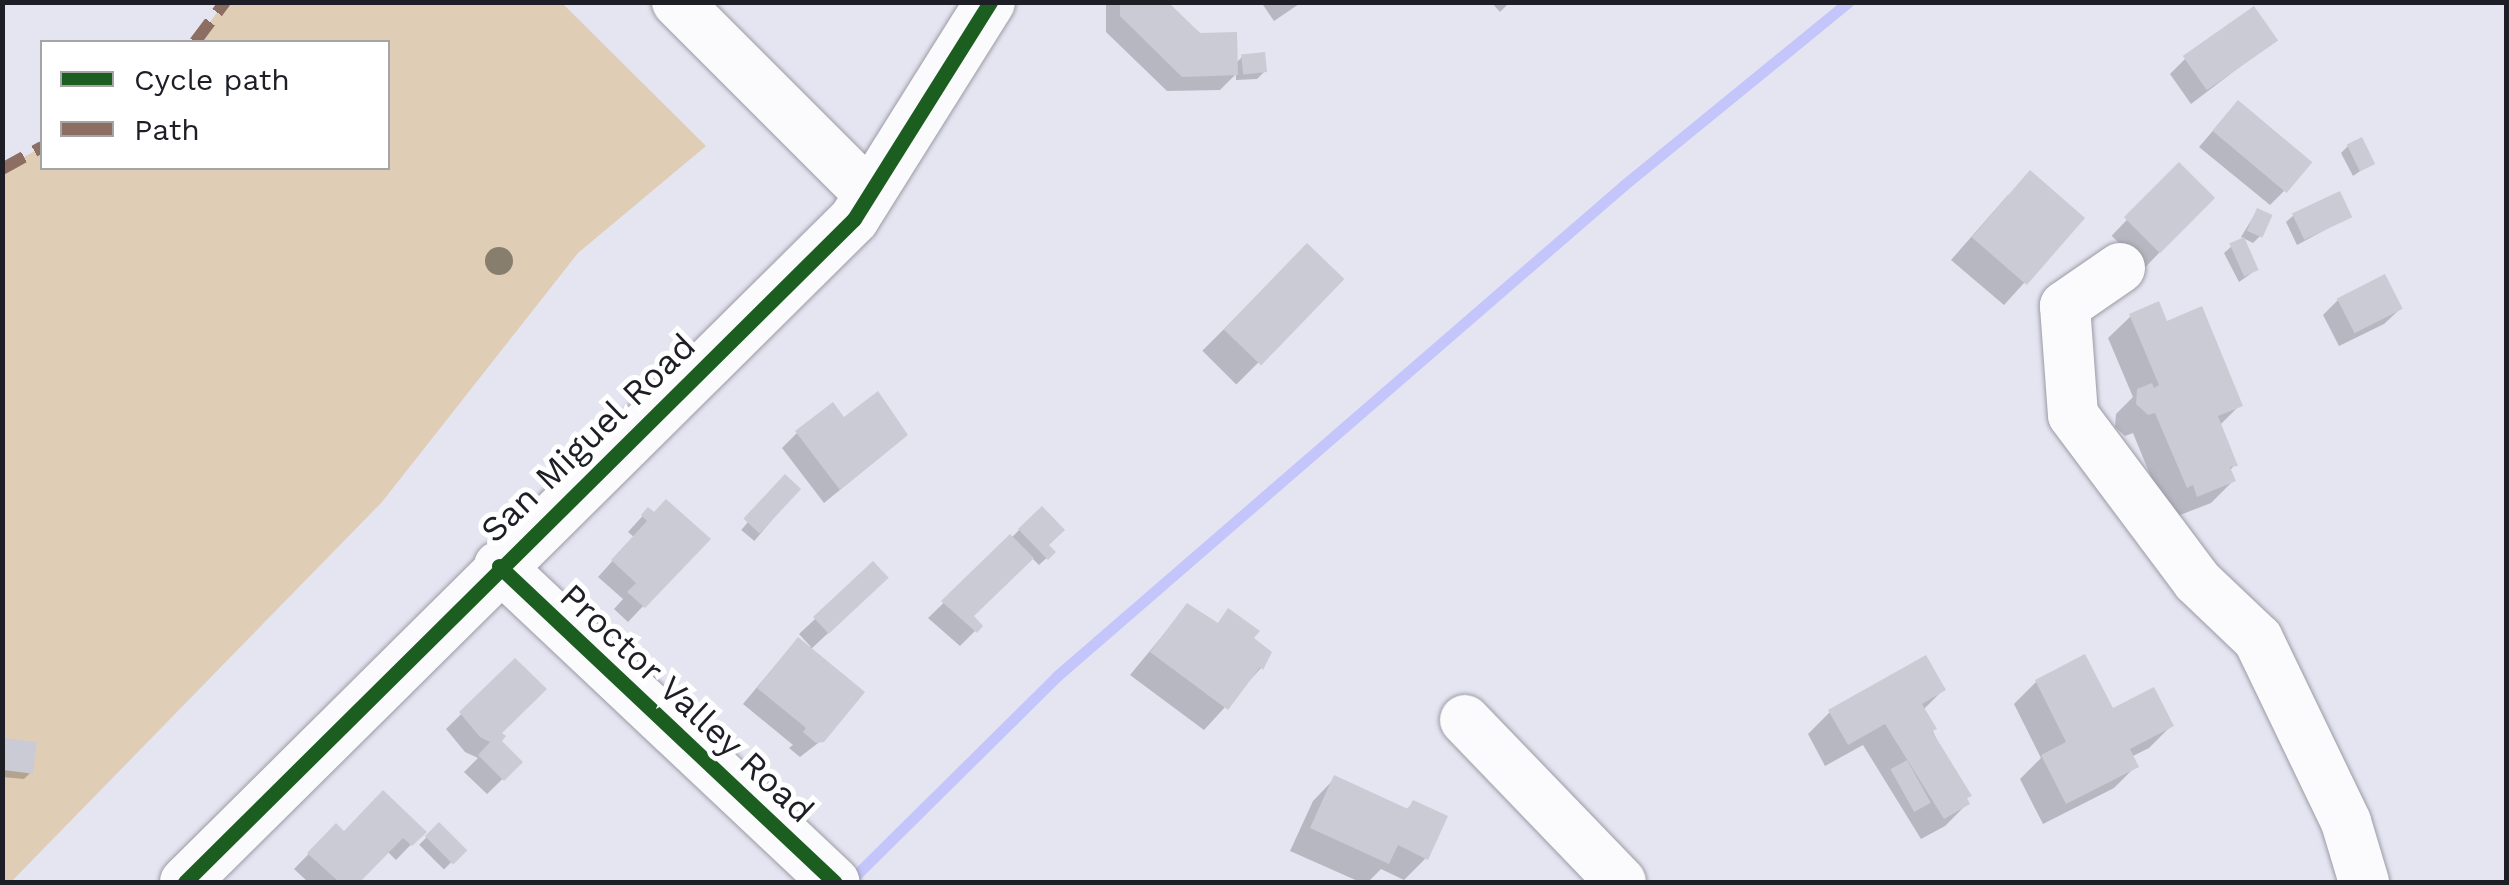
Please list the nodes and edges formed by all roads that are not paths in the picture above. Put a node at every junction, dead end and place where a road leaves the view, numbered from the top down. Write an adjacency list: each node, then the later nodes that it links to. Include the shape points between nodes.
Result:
1 (677, 2): 3 (street)
2 (990, 2): 3 (street, San Miguel Road)
3 (868, 193): 5 (street, San Miguel Road, via 854,219)
4 (2120, 268): 10 (street, via 2064,306 2072,415 2197,582 2258,639 2346,822)
5 (499, 566): 7 (street, San Miguel Road); 8 (street, Proctor Valley Road)
6 (1466, 720): 9 (street)
7 (185, 882)
8 (834, 882)
9 (1621, 882)
10 (2364, 882)

